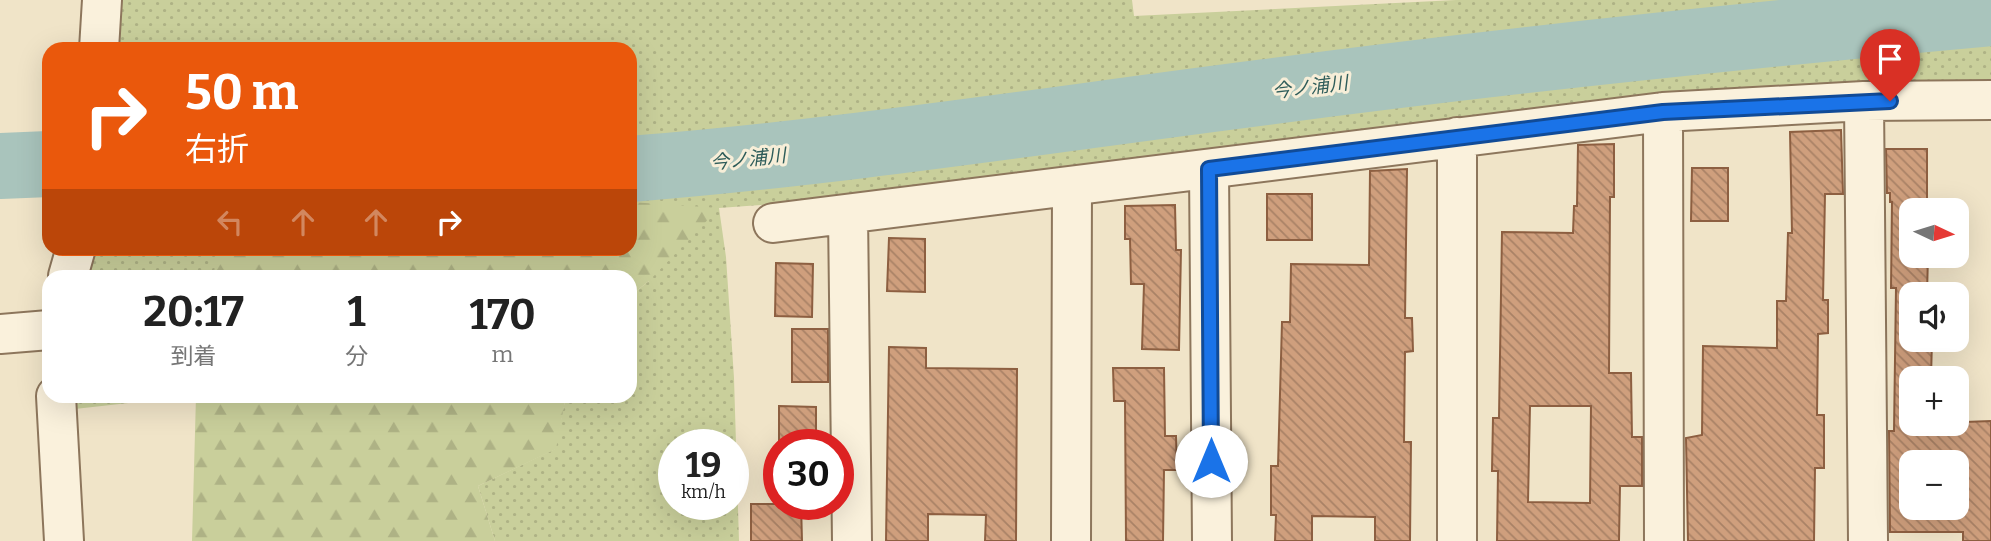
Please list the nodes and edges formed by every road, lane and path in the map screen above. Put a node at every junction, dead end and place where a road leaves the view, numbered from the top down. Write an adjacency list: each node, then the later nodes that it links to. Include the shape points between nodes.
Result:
1 (102, 0): 2 (street)
2 (99, 42)
3 (1991, 100): 4 (street)
4 (1864, 102): 5 (street); 20 (street)
5 (1663, 112): 6 (street); 19 (street)
6 (1457, 138): 7 (street); 18 (street)
7 (1209, 169): 8 (street); 17 (street)
8 (1072, 186): 9 (street); 16 (street)
9 (848, 214): 10 (street); 15 (street)
10 (773, 223)
11 (42, 331): 12 (street)
12 (0, 334)
13 (56, 403): 14 (street)
14 (64, 541)
15 (852, 541)
16 (1071, 541)
17 (1212, 541)
18 (1457, 541)
19 (1664, 541)
20 (1868, 541)

